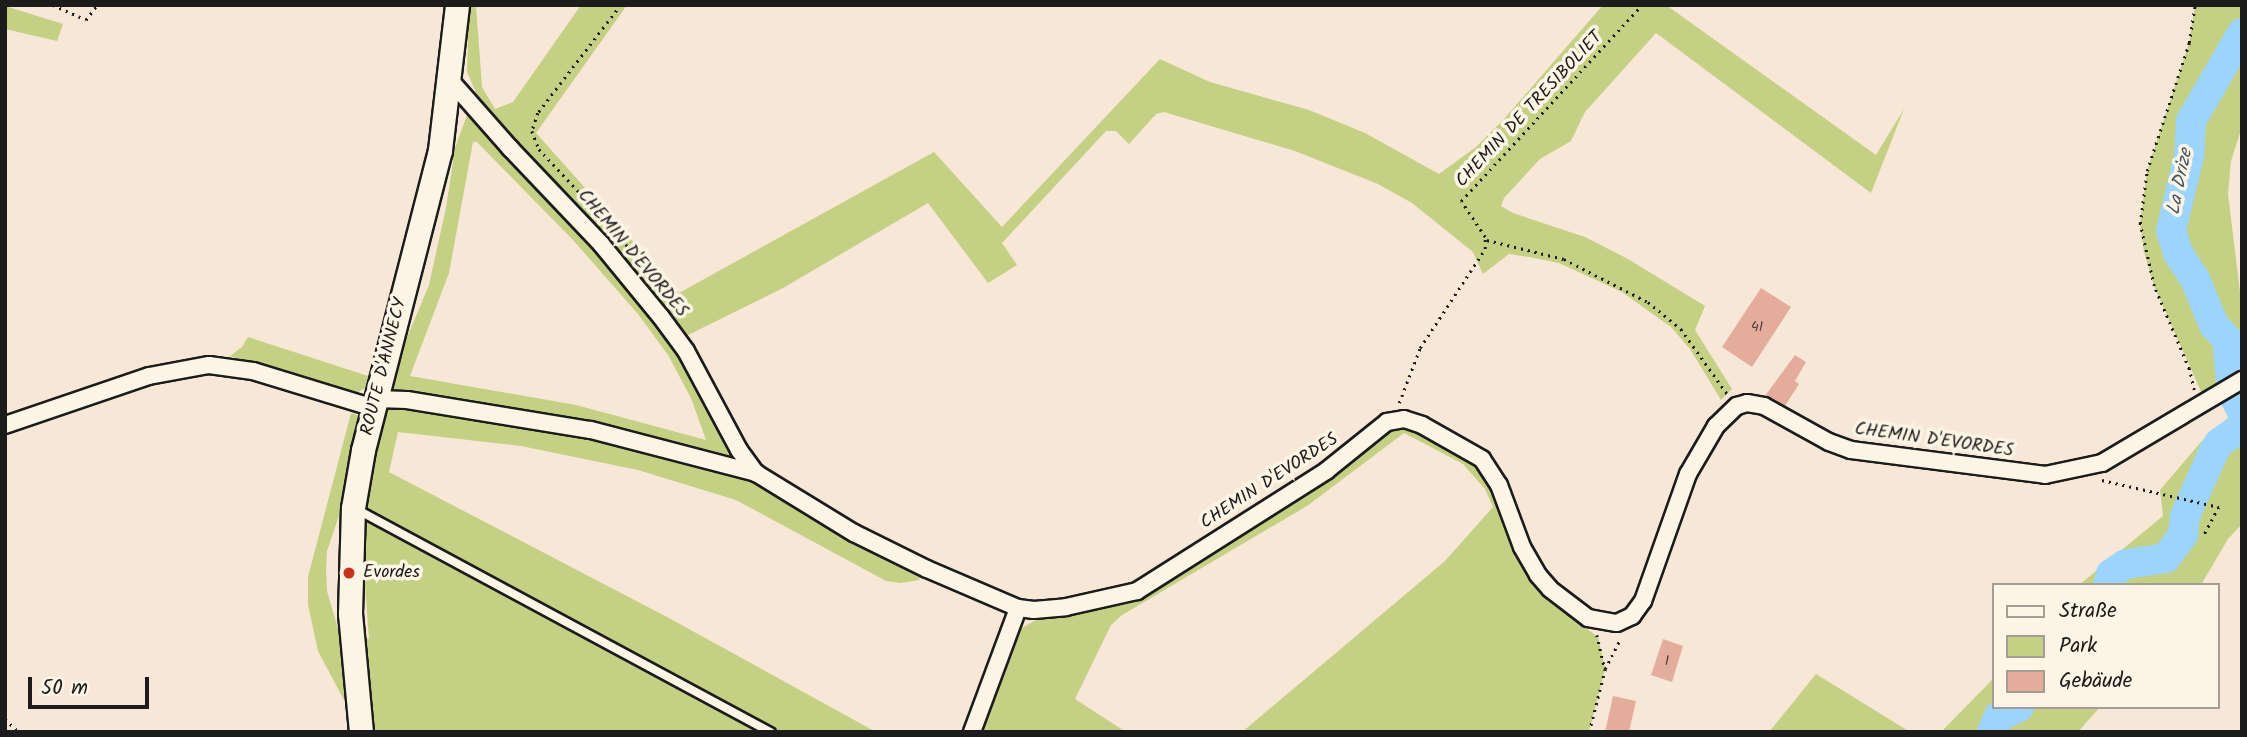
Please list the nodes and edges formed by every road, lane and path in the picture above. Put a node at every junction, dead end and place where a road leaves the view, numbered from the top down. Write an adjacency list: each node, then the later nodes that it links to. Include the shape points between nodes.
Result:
1 (53, 5): 2 (path, via 86,20)
2 (97, 5)
3 (457, 5): 7 (main road, ROUTE D'ANNECY)
4 (621, 5): 9 (path, via 538,113 532,131 551,164 608,223 668,298)
5 (1642, 5): 8 (path, CHEMIN DE TRESIBOLIET, via 1461,201)
6 (2195, 5): 13 (path, via 2189,43 2147,171 2140,225 2154,286 2193,384)
7 (450, 80): 9 (street, CHEMIN D'EVORDES, via 601,244); 11 (main road, ROUTE D'ANNECY, via 437,163)
8 (1487, 240): 12 (path, via 1564,259 1648,302 1681,329); 14 (path, via 1420,348 1399,399)
9 (661, 317): 16 (street, CHEMIN D'EVORDES, via 686,351)
10 (2241, 380): 13 (street, CHEMIN D'EVORDES)
11 (375, 404): 15 (street, CHEMIN D'EVORDES, via 209,365 149,376); 16 (street, CHEMIN D'EVORDES, via 407,400 591,430); 18 (main road, ROUTE D'ANNECY)
12 (1737, 406): 17 (street, CHEMIN D'EVORDES, via 1747,402 1764,406 1852,450 1994,470); 21 (street, via 1716,426 1688,474 1650,587)
13 (2187, 414): 17 (street, CHEMIN D'EVORDES, via 2102,463)
14 (1397, 419): 20 (street, CHEMIN D'EVORDES, via 1306,485 1137,591 1066,607); 22 (street, via 1422,425 1489,466 1530,563 1550,589)
15 (5, 425)
16 (756, 473): 20 (street, CHEMIN D'EVORDES, via 854,533)
17 (2068, 473): 19 (path, via 2219,507)
18 (353, 508): 26 (main road, ROUTE D'ANNECY, via 350,614); 27 (lane)
19 (2204, 535)
20 (1018, 608): 28 (street)
21 (1632, 616): 22 (street, via 1617,623); 23 (path)
22 (1588, 618): 23 (path)
23 (1605, 669): 29 (path)
24 (5, 719): 25 (path)
25 (19, 732)
26 (361, 732)
27 (771, 732)
28 (972, 732)
29 (1589, 732)

